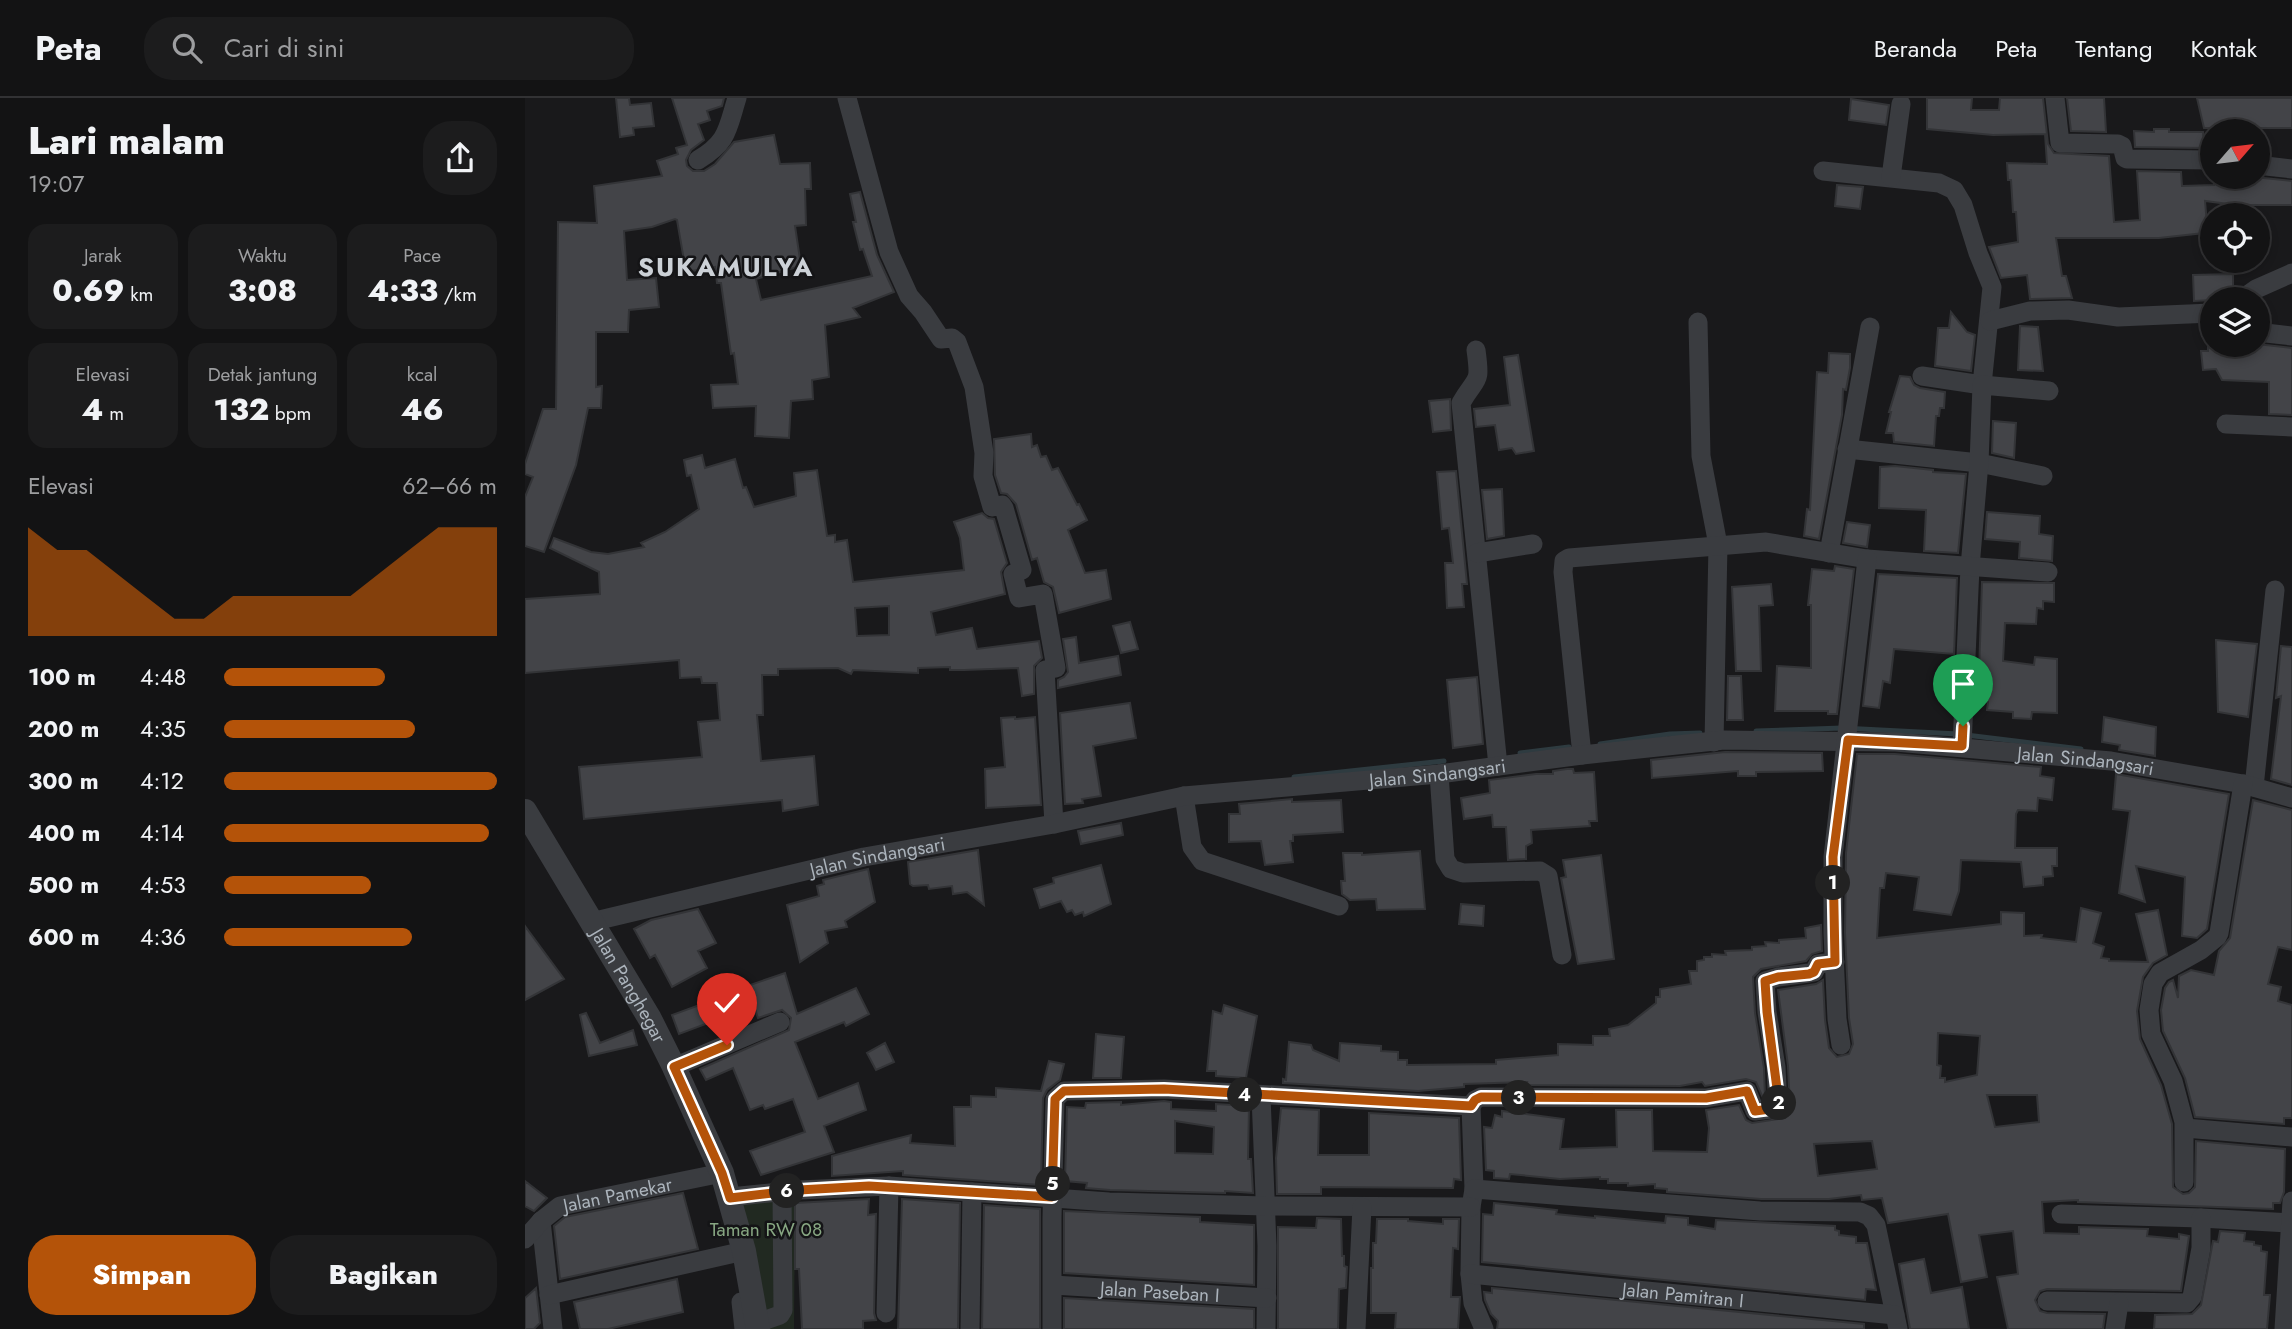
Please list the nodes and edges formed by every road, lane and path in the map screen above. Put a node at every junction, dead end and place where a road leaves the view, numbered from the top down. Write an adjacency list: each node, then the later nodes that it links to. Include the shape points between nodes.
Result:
1 (737, 98): 6 (street, via 725,138)
2 (847, 98): 46 (street, via 889,252 909,296 940,339 957,342 974,387 983,476 992,507 1005,508 1022,570 1013,574 1019,598 1043,593 1056,668 1045,670)
3 (2055, 98): 5 (street, via 2060,143 2118,144 2127,159)
4 (1902, 104): 10 (street)
5 (2200, 159)
6 (698, 160)
7 (2270, 166): 8 (street)
8 (2292, 169)
9 (1823, 171): 10 (street)
10 (1891, 177): 15 (street, via 1939,183 1954,190 1992,287)
11 (2292, 273): 12 (street)
12 (2260, 287)
13 (2200, 314): 15 (street, via 2118,317 2068,310 2030,311)
14 (1698, 322): 29 (street, via 1701,456)
15 (1990, 323): 21 (street)
16 (1870, 327): 25 (street)
17 (2270, 333): 18 (street)
18 (2292, 336)
19 (1476, 350): 30 (street, via 1480,375 1461,403)
20 (1922, 376): 21 (street)
21 (1982, 385): 22 (street); 26 (street)
22 (2049, 391)
23 (2226, 424): 24 (street)
24 (2292, 427)
25 (1847, 449): 26 (street); 31 (street)
26 (1979, 463): 27 (street); 33 (street)
27 (2043, 476)
28 (1533, 544): 30 (street)
29 (1718, 545): 31 (street, via 1777,543); 38 (street); 39 (street, via 1576,556 1564,561)
30 (1477, 553): 40 (street)
31 (1829, 553): 32 (street)
32 (1867, 559): 33 (street); 36 (street)
33 (1970, 567): 34 (street); 37 (street)
34 (2048, 572)
35 (2275, 590): 42 (street)
36 (1849, 732): 37 (street, Jalan Sindangsari); 38 (street, Jalan Sindangsari); 50 (street, via 1833,857)
37 (1962, 738): 42 (street, Jalan Sindangsari)
38 (1714, 742): 39 (street, Jalan Sindangsari)
39 (1582, 755): 40 (street, Jalan Sindangsari)
40 (1498, 766): 41 (street, Jalan Sindangsari)
41 (1439, 774): 43 (street, Jalan Sindangsari); 49 (street, via 1445,859 1451,869 1463,873 1540,871 1548,876)
42 (2249, 786): 44 (street, Jalan Sindangsari); 56 (street, via 2219,933 2201,950 2160,973 2153,984 2151,1034 2173,1081)
43 (1184, 796): 46 (street, Jalan Sindangsari); 47 (street, via 1192,847 1202,861)
44 (2292, 798)
45 (525, 811): 48 (street, Jalan Panghegar)
46 (1055, 824): 48 (street, Jalan Sindangsari, via 864,856)
47 (1339, 906)
48 (591, 922): 53 (street, Jalan Panghegar)
49 (1562, 955)
50 (1835, 962): 52 (street); 55 (street, via 1818,964 1809,974 1765,981 1778,1108 1755,1111 1747,1091 1706,1098 1481,1097)
51 (780, 1022): 53 (street)
52 (1841, 1045)
53 (674, 1067): 58 (street, Jalan Panghegar)
54 (1261, 1096): 55 (street); 63 (street, via 1164,1089 1064,1091 1055,1099); 67 (street)
55 (1471, 1106): 65 (street)
56 (2185, 1128): 57 (street); 59 (street)
57 (2291, 1137)
58 (722, 1173): 64 (street, Jalan Panghegar); 71 (street, Jalan Pamekar, via 559,1206)
59 (2184, 1182)
60 (889, 1186): 61 (street); 62 (street); 82 (street)
61 (782, 1192): 64 (street); 84 (street, via 783,1310)
62 (972, 1192): 63 (street); 87 (street)
63 (1052, 1197): 67 (street); 76 (street)
64 (730, 1198): 74 (street, Jalan Panghegar)
65 (1472, 1198): 68 (street); 75 (street); 83 (street, via 1860,1212 1876,1225)
66 (2292, 1201): 72 (street)
67 (1266, 1206): 68 (street); 78 (street)
68 (1362, 1206): 89 (street)
69 (2061, 1214): 70 (street)
70 (2201, 1218): 72 (street); 81 (street, via 2201,1248 2187,1303)
71 (541, 1221): 73 (street, Jalan Pamekar); 77 (street)
72 (2290, 1223): 92 (street)
73 (525, 1239)
74 (744, 1251): 77 (street); 84 (street, Jalan Panghegar)
75 (1470, 1274): 83 (street, Jalan Pamitran I); 90 (street, via 1472,1303)
76 (1053, 1285): 78 (street, Jalan Paseban I); 85 (street)
77 (549, 1295): 86 (street)
78 (1267, 1298): 88 (street)
79 (2047, 1301): 81 (street)
80 (741, 1302): 84 (street)
81 (2119, 1303): 91 (street)
82 (886, 1313)
83 (1896, 1322)
84 (753, 1327)
85 (1052, 1328)
86 (553, 1329)
87 (970, 1329)
88 (1266, 1329)
89 (1356, 1329)
90 (1485, 1329)
91 (2115, 1329)
92 (2284, 1329)

